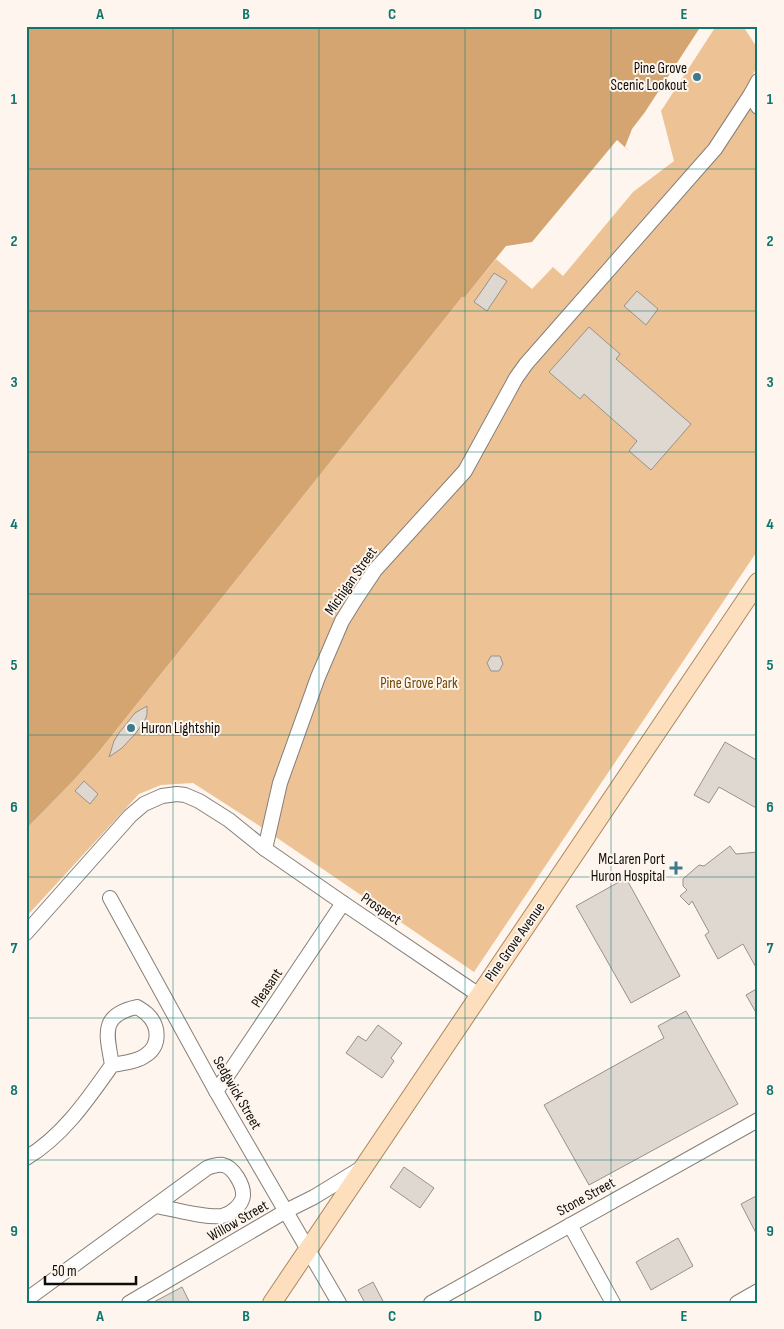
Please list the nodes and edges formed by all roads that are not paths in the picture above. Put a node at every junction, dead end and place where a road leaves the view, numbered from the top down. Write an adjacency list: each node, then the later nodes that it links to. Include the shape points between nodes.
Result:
1 (758, 81): 2 (street, Michigan Street)
2 (754, 92): 3 (street); 6 (street, Michigan Street, via 715,148 526,364 465,471 375,570 354,600 318,677 280,783)
3 (758, 107)
4 (758, 582): 5 (main road, Pine Grove Avenue)
5 (751, 601): 10 (main road, Pine Grove Avenue)
6 (265, 849): 8 (street, Prospect); 9 (street, Prospect, via 230,820 199,801 185,795 162,796 144,804 130,816)
7 (110, 898): 12 (street, Sedgwick Street)
8 (343, 903): 10 (street, Prospect); 12 (street, Pleasant)
9 (26, 932)
10 (479, 995): 15 (main road, Pine Grove Avenue)
11 (112, 1065): 14 (street, via 69,1122)
12 (216, 1091): 17 (street, Sedgwick Street)
13 (758, 1120): 18 (street, Stone Street)
14 (26, 1158)
15 (364, 1166): 17 (street, Willow Street); 19 (main road, Pine Grove Avenue)
16 (156, 1206): 16 (street, via 223,1216 239,1206 242,1188 233,1172 225,1166 215,1165); 21 (street)
17 (284, 1213): 19 (street, Sedgwick Street); 22 (street, Willow Street)
18 (570, 1225): 25 (street, Stone Street); 26 (street)
19 (308, 1250): 23 (main road, Pine Grove Avenue); 24 (street, Sedgwick Street)
20 (758, 1291): 27 (street)
21 (26, 1300)
22 (129, 1303)
23 (272, 1303)
24 (338, 1303)
25 (430, 1303)
26 (613, 1303)
27 (737, 1303)

